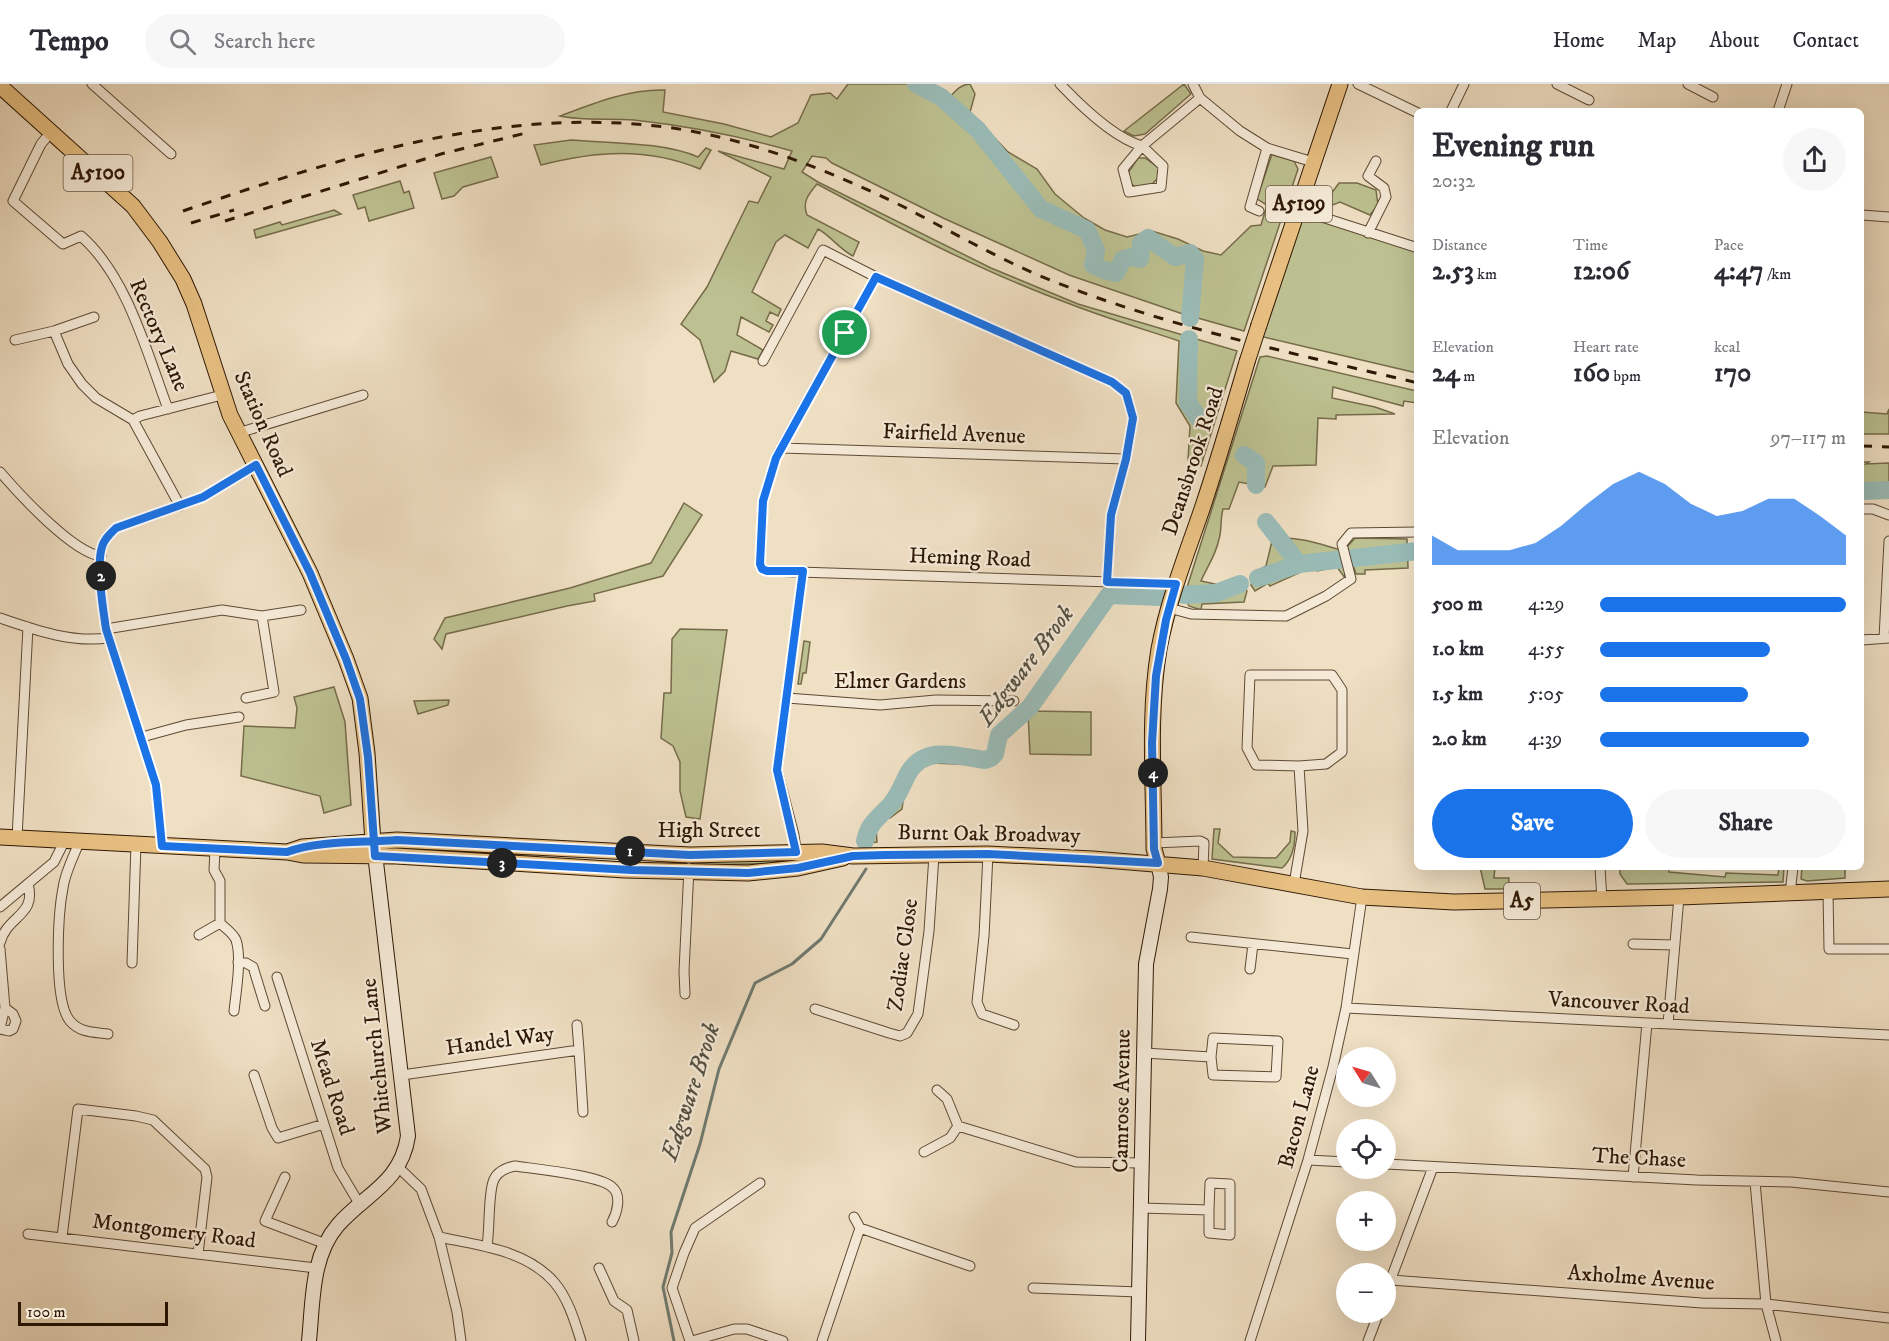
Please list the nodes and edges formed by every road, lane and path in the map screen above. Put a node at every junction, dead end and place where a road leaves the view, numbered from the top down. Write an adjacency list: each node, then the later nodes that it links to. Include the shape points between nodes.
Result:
1 (92, 84): 20 (street)
2 (1060, 84): 18 (street, via 1084,109 1131,143)
3 (1192, 84): 12 (street)
4 (1340, 84): 22 (main road, Deansbrook Road / A5109)
5 (1358, 84): 16 (street)
6 (1464, 84): 14 (street)
7 (1557, 84): 13 (street)
8 (1688, 84): 11 (street)
9 (1787, 84): 15 (street)
10 (0, 86): 17 (main road, Station Road / A5100)
11 (1713, 97)
12 (1200, 98): 18 (street); 19 (street)
13 (1589, 100)
14 (1452, 108)
15 (1779, 108)
16 (1414, 111)
17 (51, 132): 34 (main road, Station Road / A5100, via 133,206 160,242 192,298); 36 (street, Rectory Lane, via 13,201 63,244 81,237 95,249 123,291)
18 (1142, 146): 18 (street, via 1123,169 1128,192 1161,187 1163,166)
19 (1268, 148): 22 (street); 24 (street, via 1250,207)
20 (171, 154)
21 (1376, 161): 27 (street, via 1368,176 1384,188 1386,197)
22 (1313, 162): 23 (main road, Deansbrook Road / A5109)
23 (1297, 209): 27 (street); 51 (main road, Deansbrook Road / A5109, bridge)
24 (1259, 211)
25 (1864, 215): 26 (street)
26 (1889, 217)
27 (1368, 233): 28 (street)
28 (1414, 247)
29 (876, 277): 33 (street, via 823,250); 39 (street); 40 (street, via 1112,382 1126,393 1133,418)
30 (94, 317): 31 (street)
31 (54, 331): 32 (street); 37 (street, via 68,364 82,384 96,398)
32 (15, 340)
33 (763, 361)
34 (222, 394): 36 (street, Rectory Lane); 38 (main road, Station Road / A5100)
35 (363, 395): 38 (street)
36 (168, 409): 37 (street, Rectory Lane)
37 (133, 420): 43 (street)
38 (238, 433): 41 (main road, Station Road / A5100)
39 (781, 448): 40 (street, Fairfield Avenue); 49 (street, Heming Road, via 763,501 760,564 767,571)
40 (1126, 459): 50 (street, via 1111,515)
41 (256, 465): 43 (street); 72 (main road, Station Road / A5100, via 310,573 360,699)
42 (0, 472): 48 (street, via 55,527 89,553)
43 (180, 506): 48 (street, via 116,528 102,546)
44 (1864, 509): 45 (street)
45 (1889, 515)
46 (1414, 532): 52 (street, via 1351,533 1342,544 1351,579 1286,615 1191,614)
47 (1889, 541): 58 (street)
48 (100, 556): 57 (street)
49 (803, 571): 50 (street, Heming Road); 61 (street)
50 (1107, 582): 51 (street, Heming Road)
51 (1176, 584): 52 (main road, Deansbrook Road / A5109)
52 (1169, 608): 69 (main road, Deansbrook Road / A5109, via 1159,648 1153,710)
53 (302, 610): 54 (street)
54 (262, 616): 57 (street, via 222,610); 60 (street, via 274,692)
55 (0, 618): 56 (street)
56 (28, 627): 57 (street, via 77,640 92,641); 67 (street)
57 (107, 633): 64 (street)
58 (1887, 638): 59 (street)
59 (1864, 639)
60 (246, 698)
61 (787, 698): 62 (street, Elmer Gardens, via 880,705 936,700); 74 (street, via 777,770)
62 (1014, 701)
63 (239, 717): 64 (street)
64 (142, 737): 71 (street, via 157,789)
65 (1299, 766): 65 (street, via 1256,765 1247,748 1250,675 1332,675 1342,690 1342,752 1326,764); 86 (street, via 1304,831)
66 (0, 837): 67 (main road, High Street / A5)
67 (17, 838): 68 (main road, High Street / A5)
68 (73, 840): 70 (main road, High Street / A5); 85 (street); 119 (street, via 58,927 61,994 69,1019 82,1030)
69 (1154, 843): 79 (main road, Deansbrook Road / A5109); 81 (street, via 1204,843)
70 (136, 844): 71 (main road, High Street / A5); 105 (street)
71 (162, 846): 73 (main road, High Street / A5)
72 (374, 849): 73 (main road, High Street / A5); 76 (main road, High Street / A5, via 397,840); 84 (main road, High Street / A5); 125 (main road, Whitchurch Lane)
73 (215, 850): 94 (street)
74 (796, 852): 76 (main road, High Street / A5); 78 (main road, High Street / A5); 80 (street)
75 (988, 854): 77 (main road, Burnt Oak Broadway / A5); 79 (main road, Burnt Oak Broadway / A5); 117 (street, via 977,1002 982,1014)
76 (690, 855): 84 (street)
77 (934, 855): 78 (main road, Burnt Oak Broadway / A5); 112 (street, Zodiac Close, via 919,1005 907,1034 900,1036)
78 (853, 856): 80 (main road, High Street / A5)
79 (1158, 863): 81 (main road, A5); 122 (main road, Camrose Avenue, via 1160,889 1146,964)
80 (798, 868): 84 (main road, High Street / A5)
81 (1203, 868): 86 (main road, A5)
82 (1600, 870): 92 (street)
83 (1793, 870): 89 (street)
84 (688, 873): 108 (street)
85 (28, 884): 93 (street); 97 (street, via 32,896 28,907 3,931)
86 (1294, 884): 90 (main road, A5)
87 (1889, 889): 88 (main road, A5)
88 (1828, 892): 89 (main road, A5); 102 (street, via 1829,949)
89 (1790, 894): 91 (main road, A5)
90 (1362, 897): 92 (main road, A5, via 1464,902); 103 (street, Bacon Lane)
91 (1679, 897): 92 (main road, A5); 100 (street)
92 (1602, 900)
93 (0, 907)
94 (220, 923): 95 (street); 104 (street, via 237,942)
95 (199, 935)
96 (1191, 936): 98 (street)
97 (0, 943)
98 (1253, 944): 103 (street); 106 (street)
99 (1633, 944): 100 (street)
100 (1675, 945): 115 (street)
101 (0, 949): 110 (street)
102 (1889, 949)
103 (1353, 954): 111 (street, Bacon Lane)
104 (238, 962): 109 (street, via 254,966); 113 (street)
105 (132, 963)
106 (1250, 969)
107 (277, 977): 128 (street, Mead Road)
108 (685, 994)
109 (265, 1006)
110 (5, 1008): 118 (street); 118 (street, via 16,1021 9,1031)
111 (1346, 1008): 114 (street, Vancouver Road); 131 (street, Bacon Lane)
112 (815, 1010)
113 (234, 1011)
114 (1647, 1023): 115 (street, Vancouver Road); 138 (street)
115 (1668, 1024): 120 (street, Vancouver Road)
116 (577, 1025): 121 (street)
117 (1014, 1025)
118 (0, 1028)
119 (108, 1034)
120 (1889, 1035)
121 (579, 1050): 125 (street, Handel Way); 127 (street, Handel Way)
122 (1144, 1053): 123 (street); 133 (main road, Camrose Avenue)
123 (1210, 1057): 123 (street, via 1213,1075 1276,1077 1278,1041 1213,1038)
124 (254, 1075): 128 (street, via 278,1138)
125 (402, 1075): 135 (main road, Whitchurch Lane, via 408,1136)
126 (937, 1090): 129 (street, via 947,1099)
127 (584, 1112)
128 (324, 1124): 142 (street, Mead Road, via 338,1168)
129 (958, 1126): 130 (street, via 950,1138); 133 (street, via 1076,1162)
130 (924, 1152)
131 (1308, 1160): 132 (street); 172 (street, Bacon Lane)
132 (1336, 1161)
133 (1142, 1163): 143 (main road, Camrose Avenue)
134 (1396, 1165): 136 (street, The Chase)
135 (398, 1167): 142 (main road, Whitchurch Lane); 150 (street, via 421,1189)
136 (1433, 1167): 138 (street, The Chase); 155 (street)
137 (285, 1177): 151 (street, via 265,1221)
138 (1633, 1177): 139 (street, The Chase)
139 (1755, 1182): 141 (street, The Chase); 161 (street)
140 (760, 1183): 168 (street, via 695,1228 672,1288)
141 (1889, 1192)
142 (360, 1204): 151 (main road, Whitchurch Lane, via 337,1226)
143 (1141, 1209): 144 (street); 160 (main road, Camrose Avenue)
144 (1209, 1210): 144 (street, via 1209,1233 1230,1235 1230,1184 1210,1184)
145 (854, 1217): 147 (street)
146 (612, 1222): 152 (street, via 618,1201 612,1187 583,1177 509,1167 492,1183)
147 (860, 1228): 154 (street); 170 (street)
148 (28, 1234): 149 (street, Montgomery Road)
149 (62, 1237): 153 (street, Montgomery Road); 153 (street, via 78,1109 136,1116 153,1120 205,1169)
150 (439, 1237): 152 (street); 165 (street)
151 (326, 1244): 156 (main road, Whitchurch Lane)
152 (487, 1246): 166 (street, via 537,1267 555,1282)
153 (198, 1254): 156 (street, Montgomery Road)
154 (970, 1266)
155 (1396, 1267)
156 (316, 1268): 164 (main road, Whitchurch Lane)
157 (599, 1268): 167 (street, via 614,1300 627,1310)
158 (1396, 1280): 161 (street, Axholme Avenue, via 1702,1303)
159 (1033, 1288): 160 (street)
160 (1140, 1292): 171 (main road, Camrose Avenue)
161 (1766, 1304): 162 (street, Axholme Avenue); 174 (street)
162 (1889, 1318)
163 (1374, 1323): 173 (street)
164 (309, 1341)
165 (461, 1341)
166 (581, 1341)
167 (634, 1341)
168 (691, 1341): 169 (street, via 747,1329)
169 (783, 1341)
170 (822, 1341)
171 (1138, 1341)
172 (1250, 1341)
173 (1368, 1341)
174 (1776, 1341)

